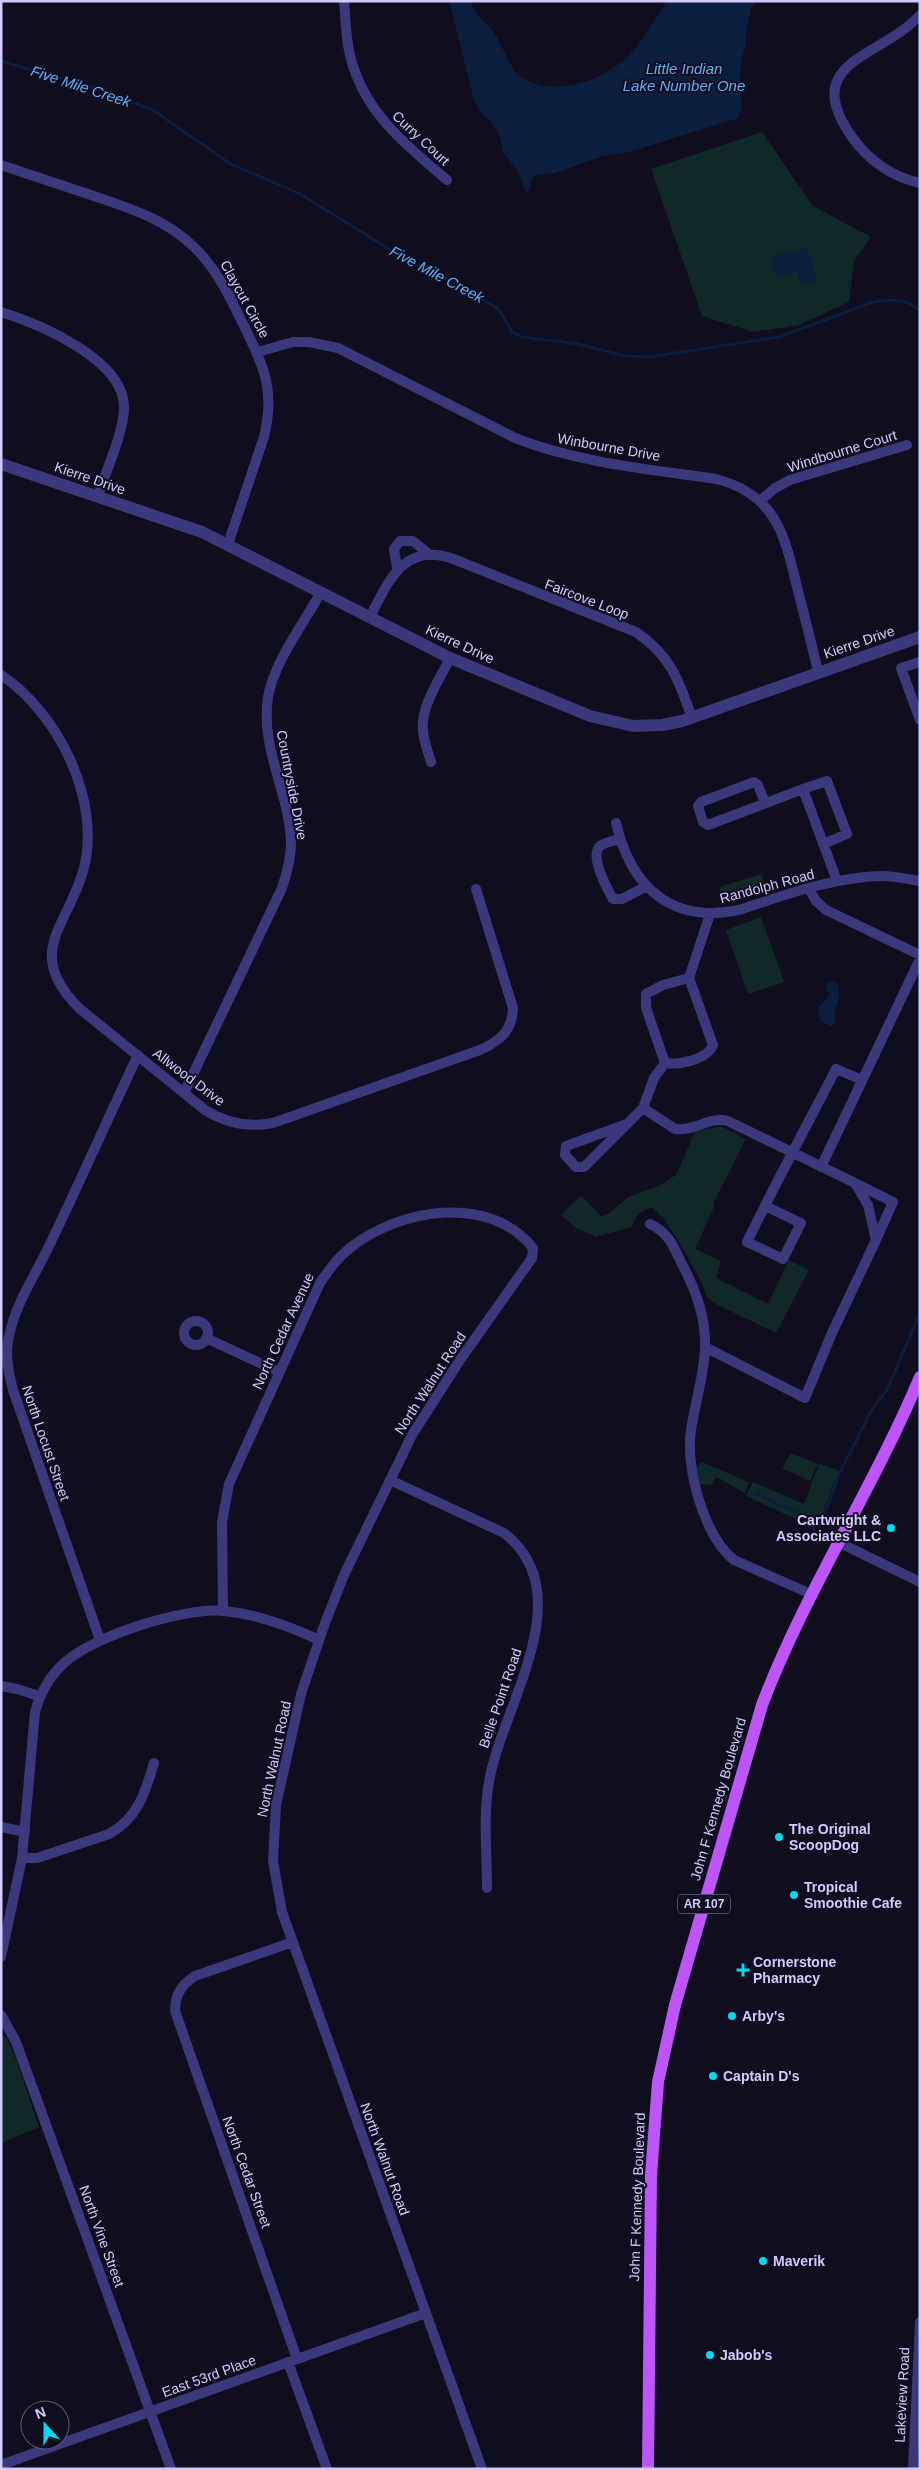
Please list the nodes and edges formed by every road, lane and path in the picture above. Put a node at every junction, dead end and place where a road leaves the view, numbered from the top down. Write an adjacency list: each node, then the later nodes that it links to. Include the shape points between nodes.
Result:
1 (344, 1): 4 (street, Curry Court, via 353,66 366,96 384,124)
2 (920, 15): 5 (street, via 851,64 838,78 833,92 836,111 862,150 886,170)
3 (1, 165): 7 (street, Claycut Circle, via 138,211 180,234 219,276)
4 (447, 180)
5 (920, 183)
6 (1, 312): 10 (street, via 38,325 75,346 104,368 119,387 124,414)
7 (258, 352): 11 (street, Winbourne Drive, via 294,342 325,344 356,356 540,447 579,458 716,479 738,486); 12 (street, Claycut Circle, via 270,393 268,419)
8 (907, 446): 11 (street, Windbourne Court, via 790,480)
9 (1, 464): 10 (street, Kierre Drive)
10 (98, 496): 12 (street, Kierre Drive)
11 (760, 501): 20 (street, Winbourne Drive, via 774,516 783,534)
12 (228, 544): 15 (street, Kierre Drive)
13 (430, 555): 14 (street, Faircove Loop, via 410,560); 14 (street, Faircove Loop, via 413,542 400,540 394,548); 22 (street, Faircove Loop, via 451,558 636,632 656,647 673,668)
14 (397, 568): 16 (street, Faircove Loop)
15 (321, 592): 16 (street, Kierre Drive); 42 (street, Countryside Drive, via 275,673 269,695 268,740 291,842 287,872)
16 (370, 617): 18 (street, Kierre Drive)
17 (920, 637): 20 (street, Kierre Drive)
18 (450, 658): 22 (street, Kierre Drive, via 601,720 648,726); 24 (street, via 428,702 423,722)
19 (920, 662): 23 (street, via 902,668)
20 (818, 672): 22 (street, Kierre Drive)
21 (1, 674): 39 (street, Allwood Drive, via 31,698 52,725 69,759 86,812 84,867 78,888 53,941 52,958 57,980 66,996 80,1009)
22 (692, 718)
23 (920, 720)
24 (432, 762)
25 (803, 789): 26 (street); 29 (street); 29 (street, via 827,781 847,834)
26 (765, 803): 26 (street, via 708,825 703,822 698,806 754,782)
27 (616, 823): 28 (street, Randolph Road)
28 (619, 839): 32 (street, Randolph Road); 32 (street, via 600,846 597,851 596,857 608,892 613,899 622,899)
29 (823, 844): 30 (street)
30 (837, 881): 31 (street, Randolph Road, via 884,876); 34 (street, Randolph Road)
31 (917, 882)
32 (645, 887): 35 (street, Randolph Road, via 673,904)
33 (476, 889): 42 (street, Allwood Drive, via 513,1008 511,1023 502,1037 480,1050 263,1125 224,1120)
34 (809, 889): 35 (street, Randolph Road, via 739,910); 36 (street, via 826,910)
35 (710, 914): 38 (street)
36 (920, 955)
37 (920, 959): 41 (street)
38 (689, 978): 40 (street, via 663,985 646,994 646,1008); 40 (street, via 712,1045 706,1054 681,1063)
39 (138, 1055): 42 (street, Allwood Drive); 62 (street, North Locust Street, via 22,1299 7,1343 13,1390)
40 (665, 1063): 43 (street, via 654,1078)
41 (862, 1080): 45 (street, via 836,1069); 46 (street)
42 (184, 1093)
43 (643, 1108): 44 (street); 45 (street, via 682,1130 717,1119 728,1121)
44 (626, 1124): 44 (street, via 584,1167 576,1167 565,1155 566,1146)
45 (792, 1153): 46 (street); 48 (street)
46 (821, 1167): 47 (street)
47 (854, 1183): 51 (street, via 868,1205); 51 (street, via 893,1202)
48 (765, 1206): 48 (street, via 747,1242 783,1260 801,1222)
49 (650, 1224): 53 (street, via 672,1242 696,1292 702,1312)
50 (519, 1236): 54 (street, North Cedar Avenue, via 479,1216 442,1212 409,1219 364,1238 341,1255 320,1283); 57 (street, North Walnut Road, via 533,1248 532,1258 432,1401)
51 (876, 1240): 53 (street, via 805,1398)
52 (206, 1338): 54 (street)
53 (705, 1347): 60 (street, via 690,1452 712,1533 734,1560)
54 (279, 1372): 61 (street, North Cedar Avenue, via 237,1463 224,1503 221,1546)
55 (920, 1377): 56 (main road, John F Kennedy Boulevard / AR 107)
56 (915, 1402): 58 (main road, John F Kennedy Boulevard / AR 107)
57 (390, 1480): 63 (street, North Walnut Road, via 344,1575); 70 (street, Belle Point Road, via 504,1533 529,1561 537,1587 531,1654 489,1782)
58 (840, 1543): 59 (street); 60 (main road, John F Kennedy Boulevard / AR 107)
59 (920, 1582)
60 (812, 1596): 82 (main road, John F Kennedy Boulevard / AR 107, via 782,1654 756,1722 660,2066 651,2175)
61 (223, 1610): 62 (street, via 170,1616); 63 (street, via 266,1619)
62 (100, 1640): 65 (street, via 63,1663)
63 (319, 1640): 71 (street, North Walnut Road, via 301,1694 274,1821 273,1861 277,1888)
64 (1, 1686): 65 (street)
65 (39, 1696): 68 (street, via 32,1724)
66 (154, 1763): 69 (street, via 138,1808 119,1829 37,1858)
67 (1, 1827): 68 (street)
68 (25, 1832): 69 (street)
69 (22, 1858): 72 (street)
70 (487, 1888)
71 (293, 1942): 74 (street, North Walnut Road); 76 (street, North Cedar Street, via 195,1976 177,1995 175,2011)
72 (1, 1957)
73 (1, 2015): 77 (street, North Vine Street, via 16,2042)
74 (426, 2313): 76 (street, East 53rd Place); 81 (street, North Walnut Road)
75 (920, 2322): 83 (street, Lakeview Road)
76 (293, 2360): 77 (street, East 53rd Place); 80 (street, North Cedar Street)
77 (151, 2411): 78 (street, East 53rd Place); 79 (street, North Vine Street)
78 (1, 2465)
79 (171, 2469)
80 (327, 2469)
81 (482, 2469)
82 (648, 2469)
83 (913, 2469)

